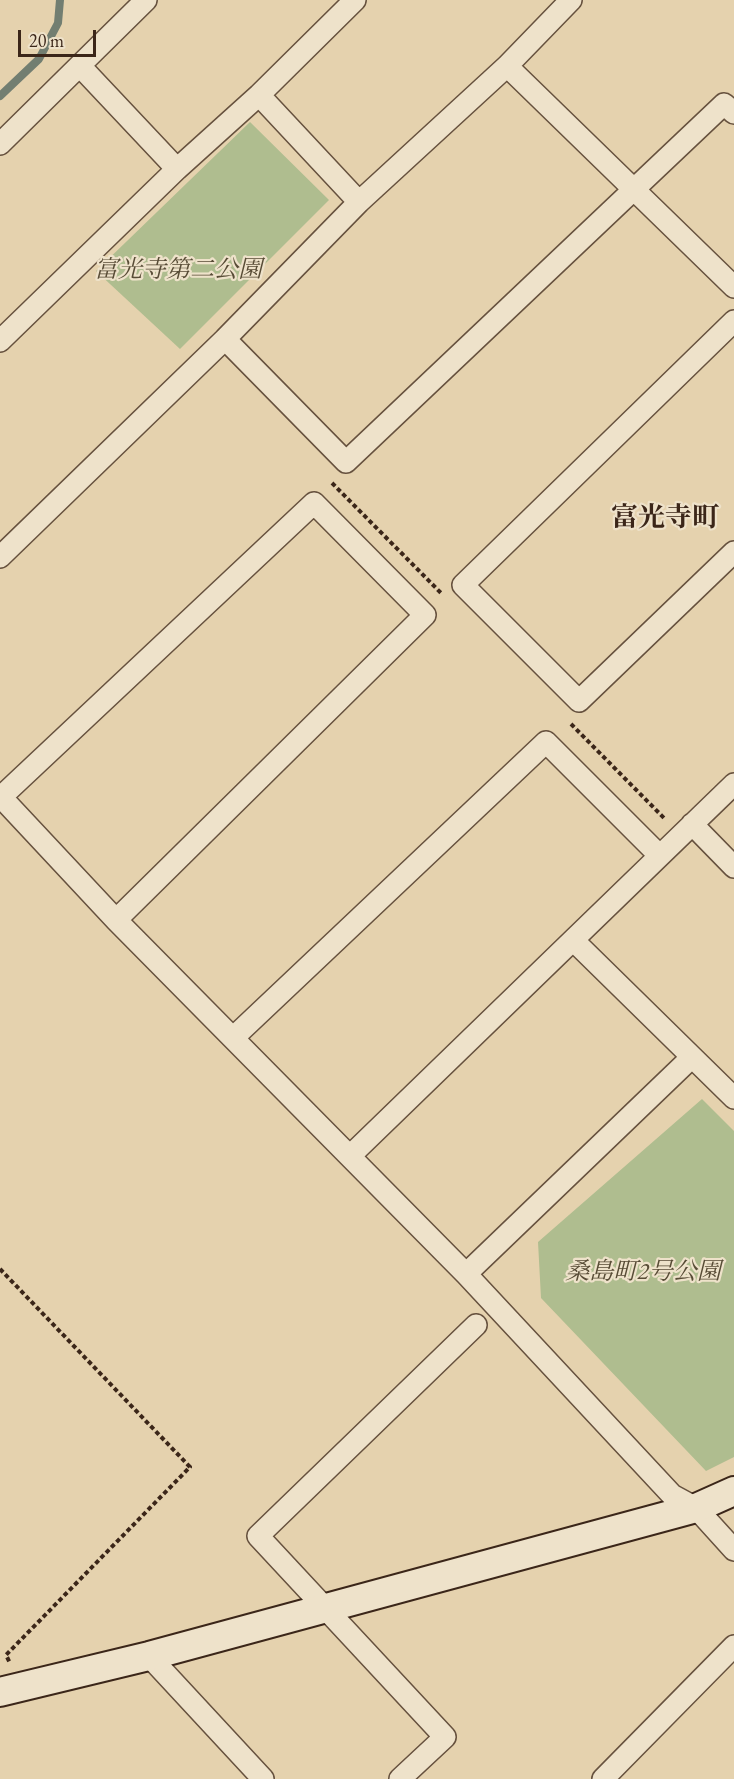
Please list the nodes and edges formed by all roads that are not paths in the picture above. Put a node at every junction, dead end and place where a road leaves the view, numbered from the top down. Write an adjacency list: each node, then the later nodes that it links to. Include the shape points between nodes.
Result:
1 (146, 0): 4 (street)
2 (355, 0): 6 (street)
3 (571, 0): 5 (street)
4 (80, 66): 8 (street); 9 (street)
5 (507, 66): 10 (street); 11 (street)
6 (259, 95): 9 (street); 11 (street)
7 (734, 113): 10 (street, via 724,104)
8 (0, 144)
9 (177, 169): 15 (street)
10 (632, 188): 12 (street); 14 (street, via 346,462)
11 (359, 202): 14 (street)
12 (734, 287)
13 (734, 321): 16 (street, via 463,585 579,701)
14 (225, 339): 17 (street)
15 (0, 341)
16 (734, 552)
17 (0, 557)
18 (734, 784): 20 (street)
19 (1, 796): 23 (street); 23 (street, via 314,503 425,615)
20 (692, 824): 21 (street); 22 (street)
21 (659, 855): 24 (street); 25 (street, via 546,742)
22 (734, 867)
23 (116, 920): 25 (street)
24 (574, 941): 26 (street); 28 (street)
25 (234, 1037): 28 (street)
26 (692, 1057): 27 (street); 29 (street)
27 (734, 1098)
28 (351, 1155): 29 (street)
29 (466, 1274): 32 (street, via 672,1495)
30 (476, 1325): 34 (street, via 258,1536)
31 (734, 1491): 32 (street)
32 (696, 1509): 33 (street); 34 (street)
33 (734, 1550)
34 (326, 1608): 36 (street); 39 (street, via 445,1737)
35 (734, 1646): 40 (street)
36 (149, 1656): 37 (street); 38 (street)
37 (12, 1690)
38 (263, 1779)
39 (400, 1779)
40 (603, 1779)

